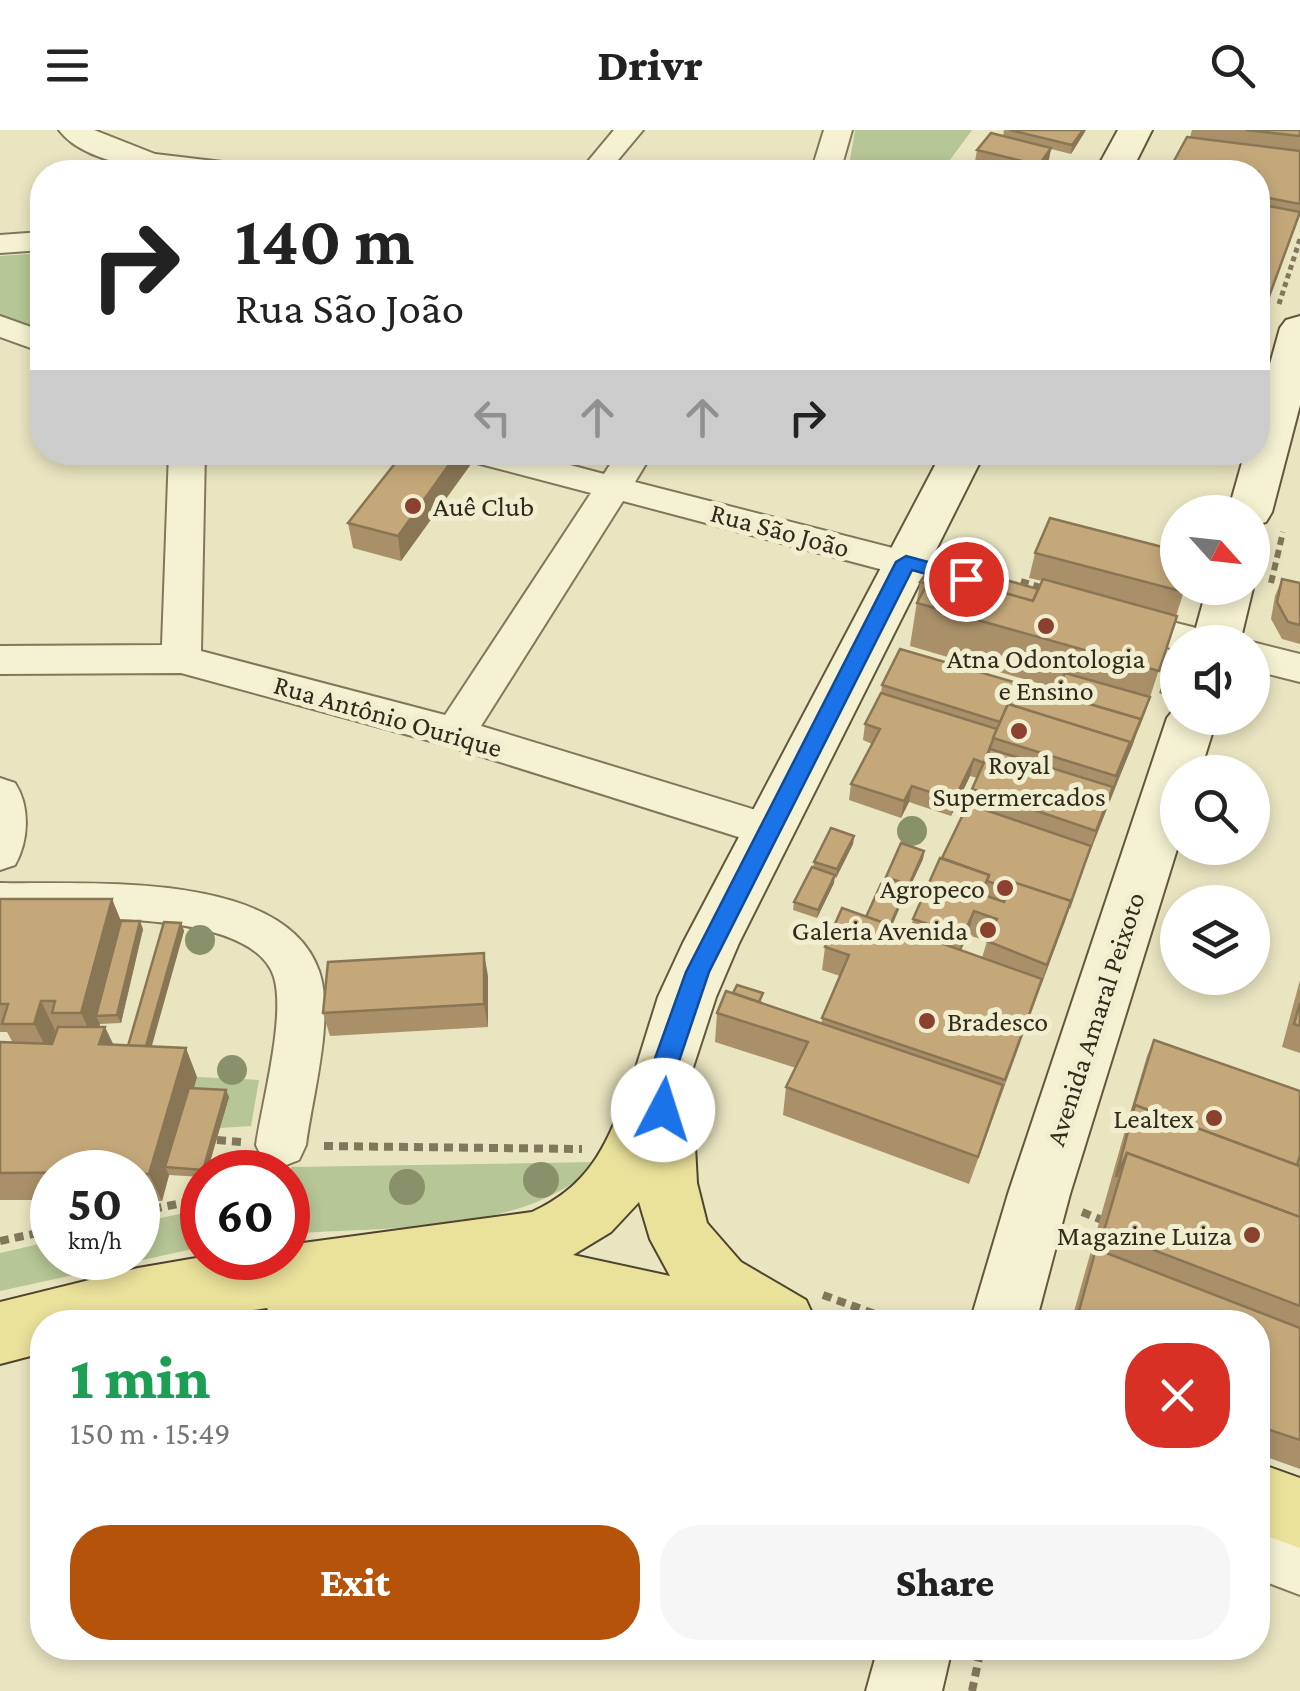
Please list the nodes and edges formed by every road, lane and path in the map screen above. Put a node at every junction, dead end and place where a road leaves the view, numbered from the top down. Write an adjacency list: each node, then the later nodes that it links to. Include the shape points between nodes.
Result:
1 (73, 130): 5 (street, via 98,146)
2 (628, 130): 6 (street)
3 (838, 130): 7 (street)
4 (1135, 130): 8 (main road)
5 (145, 160)
6 (603, 160)
7 (829, 160)
8 (1119, 160)
9 (1300, 239): 12 (path)
10 (30, 241): 11 (street)
11 (0, 244)
12 (1294, 261)
13 (0, 326): 15 (street)
14 (1300, 328): 21 (main road)
15 (30, 337)
16 (187, 465): 26 (street)
17 (528, 465): 20 (street, Rua São João)
18 (627, 465): 20 (street)
19 (957, 465): 22 (main road)
20 (613, 486): 22 (street, Rua São João); 30 (street)
21 (1270, 504)
22 (906, 562): 23 (street, Rua São João); 33 (main road)
23 (1030, 588)
24 (1084, 612): 25 (street)
25 (1160, 632)
26 (181, 659): 27 (street, Rua Antônio Ourique); 30 (street, Rua Antônio Ourique)
27 (0, 660)
28 (1270, 660): 29 (street)
29 (1300, 668)
30 (455, 733): 33 (street, Rua Antônio Ourique)
31 (1187, 735): 39 (main road, Avenida Amaral Peixoto)
32 (0, 794): 34 (street)
33 (766, 830): 36 (main road, via 697,972)
34 (0, 853)
35 (0, 901): 37 (street, via 208,911 277,940 299,985)
36 (663, 1076): 43 (main road, via 638,1149 618,1183 562,1230 511,1245); 46 (main road, via 668,1207 693,1257)
37 (281, 1145): 38 (path)
38 (596, 1149)
39 (1039, 1194): 40 (path); 50 (main road, Avenida Amaral Peixoto)
40 (1119, 1226)
41 (30, 1235): 42 (path)
42 (0, 1241)
43 (310, 1271)
44 (310, 1278): 46 (main road, via 442,1273 526,1278)
45 (247, 1280): 47 (main road)
46 (757, 1309)
47 (91, 1310)
48 (246, 1310): 49 (main road, via 387,1300)
49 (552, 1310)
50 (1006, 1310)
51 (30, 1325): 52 (main road)
52 (0, 1333)
53 (30, 1350): 54 (main road)
54 (0, 1359)
55 (1270, 1502): 56 (main road)
56 (1300, 1513)
57 (1270, 1540): 58 (main road)
58 (1300, 1551)
59 (1270, 1555): 60 (street)
60 (1300, 1566)
61 (912, 1660): 63 (main road)
62 (978, 1660): 64 (path)
63 (904, 1691)
64 (972, 1691)

